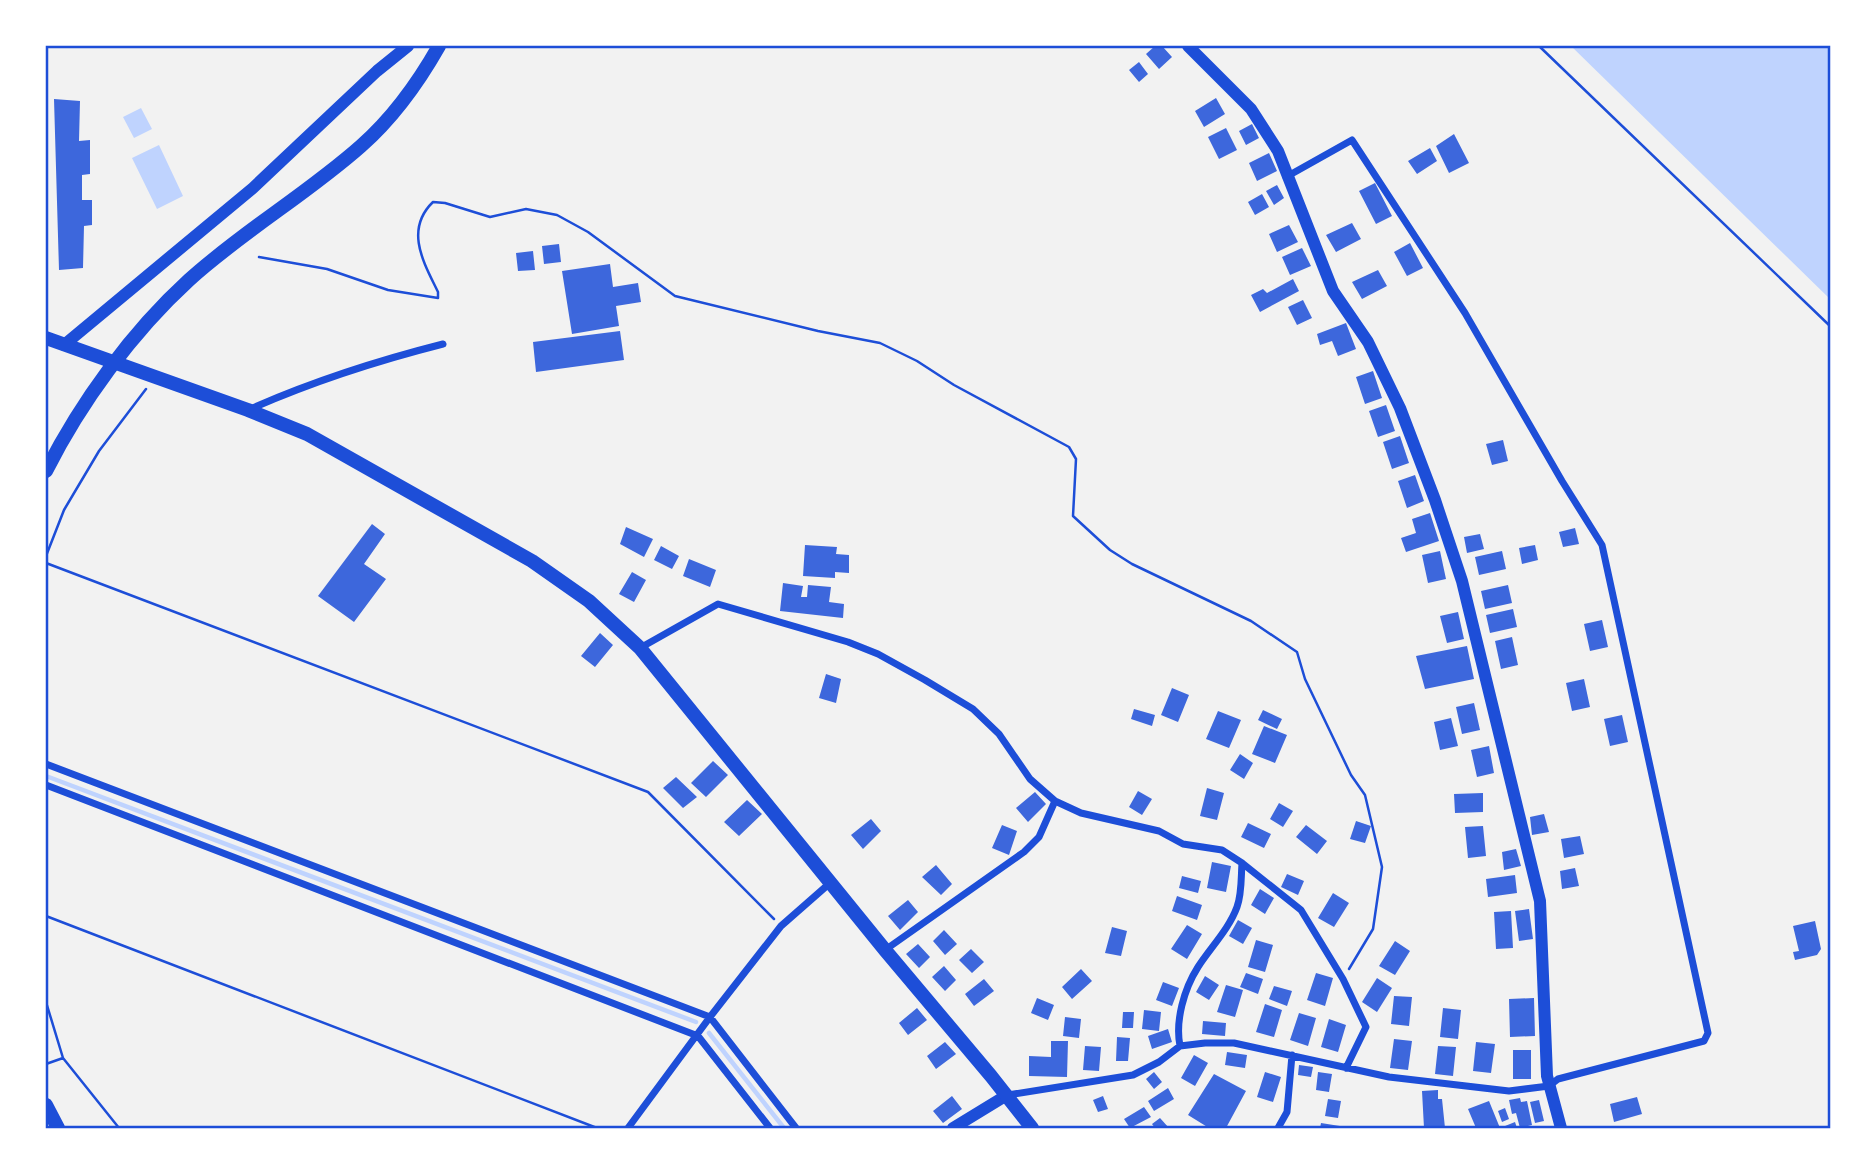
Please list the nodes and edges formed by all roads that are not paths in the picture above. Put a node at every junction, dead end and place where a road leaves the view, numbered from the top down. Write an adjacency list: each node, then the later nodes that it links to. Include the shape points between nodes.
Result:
1 (408, 46): 7 (street, via 253,188)
2 (1188, 46): 4 (street, via 1251,109 1278,151)
3 (437, 49): 9 (main road, via 421,78 361,146 188,281 104,376)
4 (1286, 177): 22 (street, via 1333,291 1368,342 1400,408 1462,581 1540,901); 22 (street, via 1352,140 1465,313 1602,545 1708,1033 1704,1041 1558,1079)
5 (46, 338): 7 (main road)
6 (443, 344): 8 (street, via 385,359)
7 (64, 345): 8 (main road)
8 (248, 410): 10 (main road, via 326,444 552,573)
9 (46, 471)
10 (640, 648): 13 (street, via 719,604 848,642 878,654 973,709 999,734 1030,779); 15 (main road)
11 (46, 764): 17 (street)
12 (46, 785): 18 (street)
13 (1055, 801): 14 (street, via 1081,813 1159,831 1183,844 1222,850); 16 (street, via 1039,837 1024,852)
14 (1242, 863): 19 (street, via 1238,905 1196,969 1182,1005 1177,1030); 21 (street, via 1301,910 1343,979 1366,1027)
15 (831, 883): 16 (main road); 17 (street, via 781,926)
16 (885, 950): 23 (main road)
17 (709, 1017): 18 (street); 28 (street)
18 (698, 1036): 26 (street); 27 (street)
19 (1180, 1046): 20 (street, via 1234,1043); 23 (street, via 1133,1075)
20 (1292, 1055): 21 (street); 31 (street, via 1287,1112)
21 (1346, 1068): 22 (street, via 1509,1091)
22 (1549, 1086): 32 (street)
23 (1007, 1096): 29 (street); 30 (main road)
24 (46, 1105): 25 (main road)
25 (58, 1129)
26 (628, 1129)
27 (770, 1129)
28 (796, 1129)
29 (953, 1129)
30 (1032, 1129)
31 (1278, 1129)
32 (1561, 1129)

